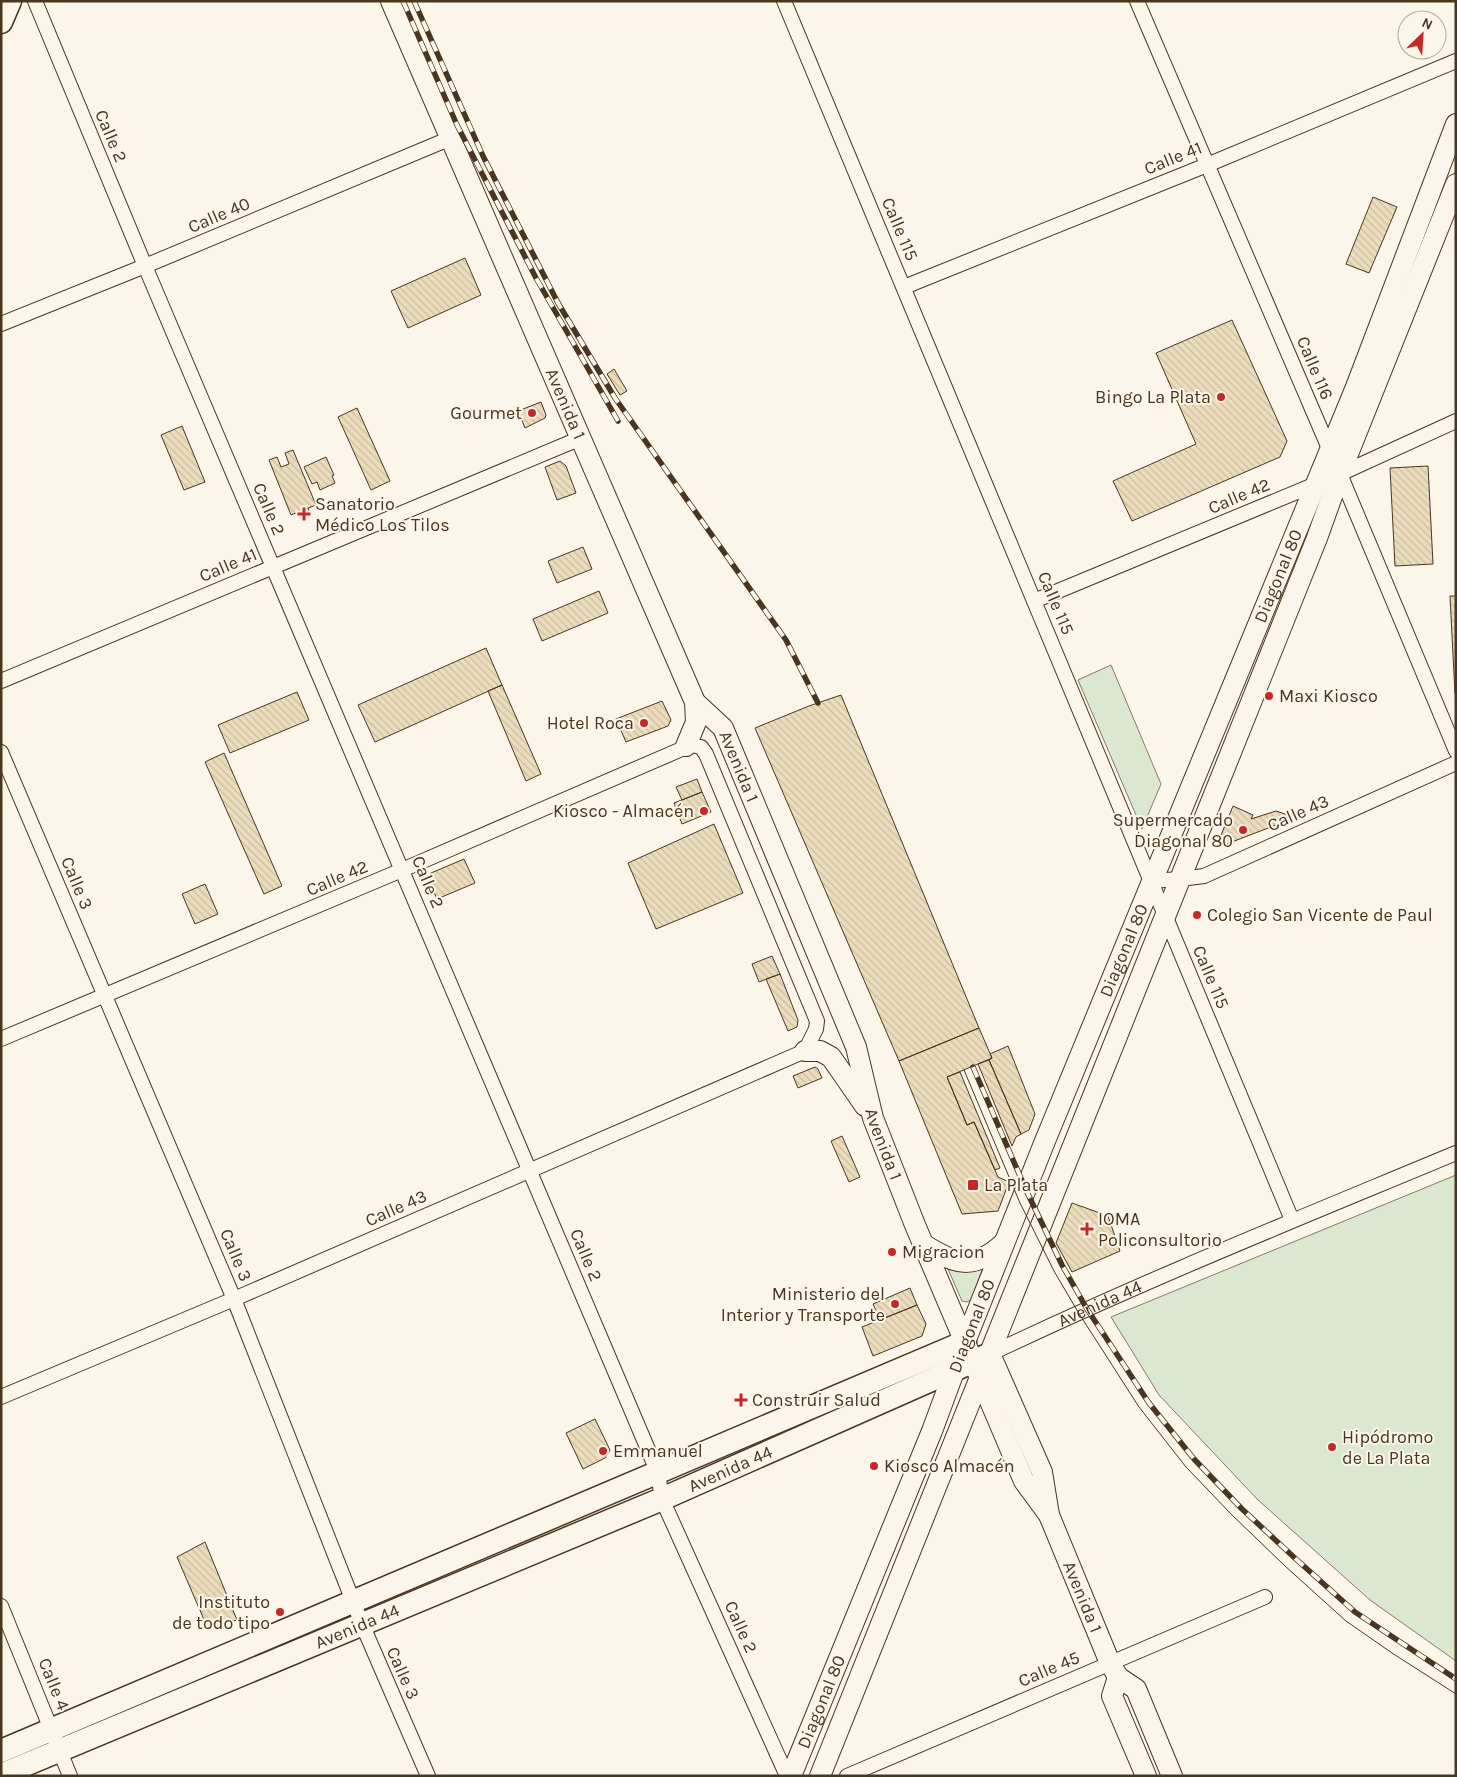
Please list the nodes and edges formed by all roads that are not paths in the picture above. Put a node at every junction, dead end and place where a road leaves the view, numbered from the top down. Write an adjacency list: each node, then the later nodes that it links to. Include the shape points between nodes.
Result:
1 (10, 1): 6 (main road)
2 (35, 1): 12 (street, Calle 2)
3 (391, 1): 9 (main road, Avenida 1)
4 (784, 1): 13 (street, Calle 115)
5 (1137, 1): 10 (street, Calle 116)
6 (1, 22)
7 (1456, 60): 10 (street, Calle 41)
8 (1456, 124): 17 (main road, Diagonal 80)
9 (451, 138): 12 (street, Calle 40); 16 (main road, Avenida 1)
10 (1207, 165): 13 (street, Calle 41); 17 (street, Calle 116)
11 (1456, 184): 18 (main road, Diagonal 80)
12 (145, 266): 14 (street, Calle 40); 20 (street, Calle 2)
13 (904, 287): 21 (street, Calle 115)
14 (1, 324)
15 (1456, 421): 18 (street, Calle 42)
16 (581, 438): 20 (street, Calle 41); 23 (main road, Avenida 1)
17 (1330, 450): 18 (street, Calle 116); 19 (main road, Diagonal 80)
18 (1340, 474): 19 (street, Calle 42); 25 (street, Calle 116); 29 (main road, Diagonal 80)
19 (1316, 484): 21 (street, Calle 42); 30 (main road, Diagonal 80)
20 (273, 566): 22 (street, Calle 41); 28 (street, Calle 2)
21 (1034, 601): 30 (street, Calle 115)
22 (1, 680)
23 (695, 702): 24 (main road, via 696,722); 35 (main road, Avenida 1, via 722,728 856,1046)
24 (686, 746): 28 (street, Calle 42); 34 (street, Avenida 1, via 697,745 706,754 815,1013 817,1025)
25 (1456, 751)
26 (1, 752): 32 (street, Calle 3)
27 (1456, 763): 29 (street, Calle 43, via 1204,876)
28 (402, 870): 32 (street, Calle 42); 37 (street, Calle 2)
29 (1180, 879): 30 (street, Calle 43); 31 (main road, Diagonal 80)
30 (1151, 881): 31 (street, Calle 115); 39 (main road, Diagonal 80)
31 (1165, 915): 38 (street, Calle 115); 42 (main road, Diagonal 80)
32 (105, 996): 33 (street, Calle 42); 41 (street, Calle 3)
33 (1, 1039)
34 (805, 1051): 35 (main road, via 820,1051 833,1059); 37 (street, Calle 43)
35 (873, 1118): 40 (main road, Avenida 1)
36 (1456, 1153): 38 (street, Avenida 44)
37 (530, 1170): 41 (street, Calle 43); 44 (street, Calle 2)
38 (1292, 1220): 42 (street, Avenida 44)
39 (1004, 1243): 40 (main road, via 987,1257 970,1263 954,1260); 42 (main road, Diagonal 80)
40 (923, 1244): 42 (main road, Avenida 1)
41 (234, 1300): 43 (street, Calle 43); 47 (street, Calle 3)
42 (973, 1361): 44 (main road, Avenida 44); 45 (main road, Avenida 44); 50 (main road, Avenida 1, via 1042,1472 1049,1515); 57 (main road, Diagonal 80, via 932,1431); 58 (main road, Diagonal 80)
43 (1, 1397)
44 (658, 1473): 45 (street, Calle 2); 47 (main road, Avenida 44)
45 (662, 1499): 49 (main road, Avenida 44); 56 (street, Calle 2)
46 (1265, 1597): 50 (street, Calle 45)
47 (354, 1602): 49 (street, Calle 3); 51 (main road, Avenida 44)
48 (1, 1606): 51 (street, Calle 4)
49 (362, 1624): 51 (main road, Avenida 44); 55 (street, Calle 3)
50 (1114, 1670): 59 (street, Calle 45); 60 (main road, via 1112,1696); 61 (main road, Avenida 1, via 1136,1689)
51 (56, 1740): 52 (main road, Avenida 44); 53 (main road, Avenida 44); 54 (street, Calle 4)
52 (1, 1751)
53 (1, 1775)
54 (70, 1776)
55 (428, 1776)
56 (787, 1776)
57 (791, 1776)
58 (820, 1776)
59 (847, 1776)
60 (1146, 1776)
61 (1172, 1776)

